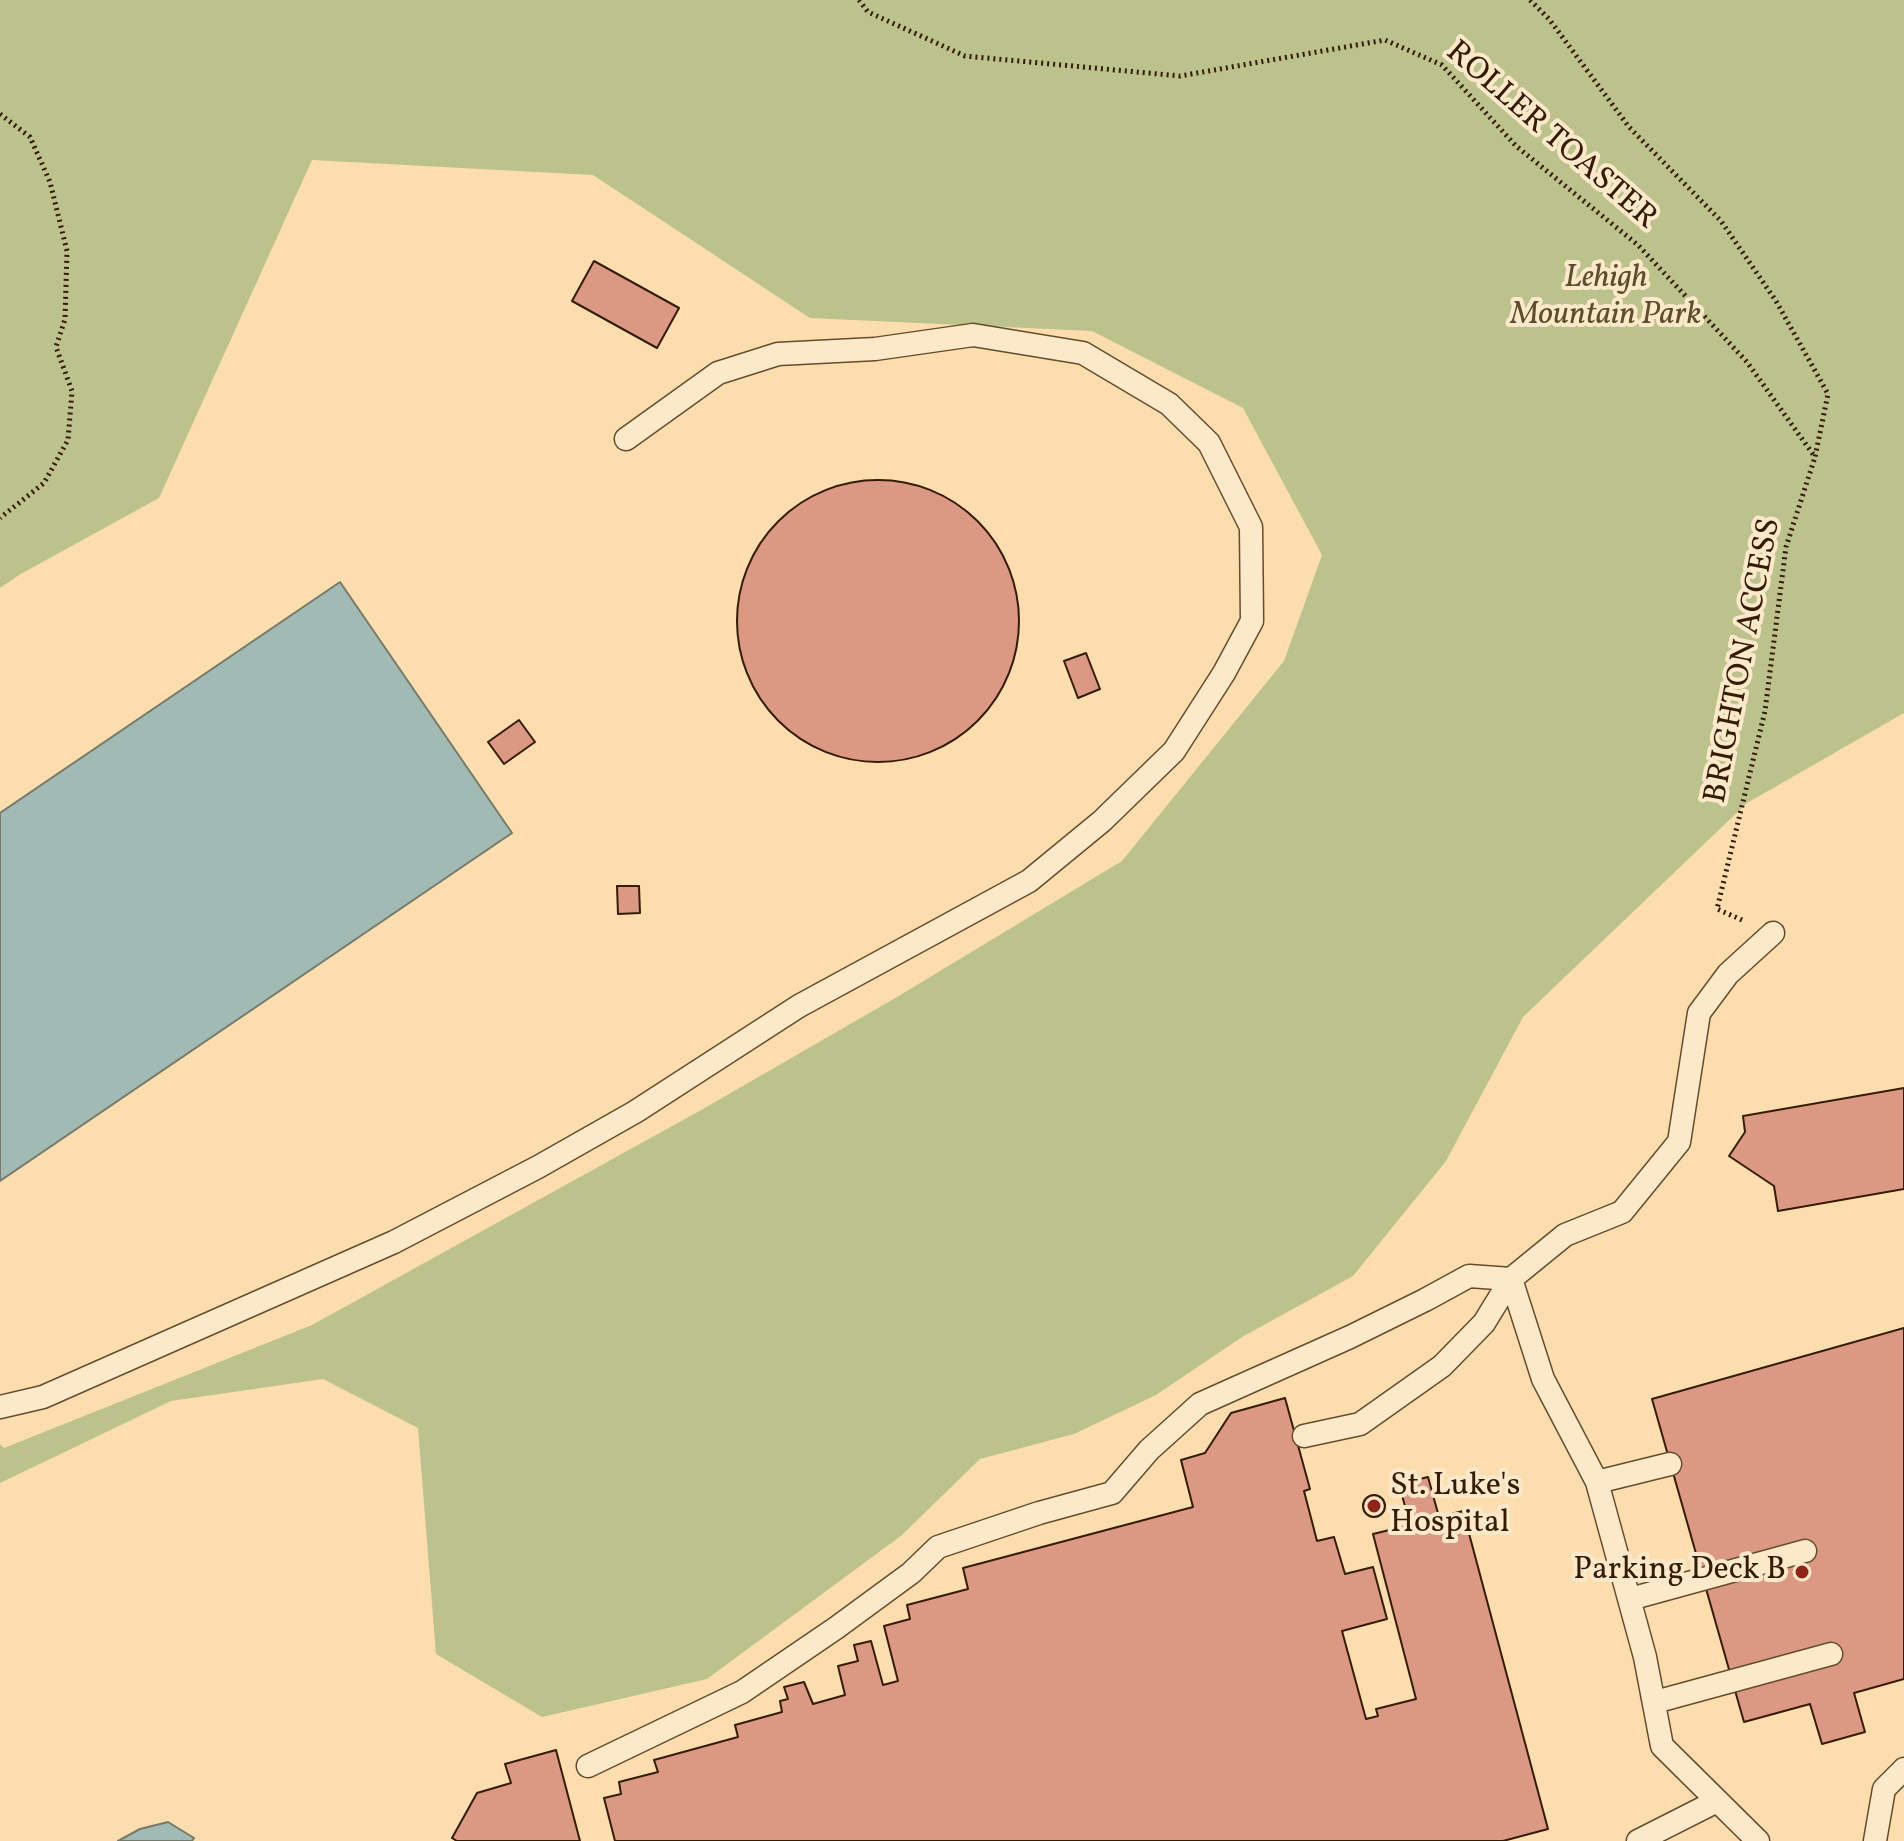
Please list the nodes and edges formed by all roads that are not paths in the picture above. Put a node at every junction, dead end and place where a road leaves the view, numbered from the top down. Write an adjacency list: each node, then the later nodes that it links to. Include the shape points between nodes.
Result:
1 (626, 439): 4 (lane, via 718,373 778,354 875,349 973,335 1083,353 1169,404 1209,443 1251,527 1252,621 1174,751 1102,821 1029,881 799,1006 586,1140 394,1242 43,1397)
2 (1773, 933): 3 (lane, via 1728,974 1699,1013 1679,1142 1622,1212 1565,1235)
3 (1511, 1279): 5 (lane, via 1484,1323 1442,1366 1360,1424); 7 (lane, via 1543,1379); 12 (lane, via 1469,1276 1200,1404 1112,1493 938,1547 911,1573 742,1692)
4 (0, 1407)
5 (1304, 1436)
6 (1670, 1464): 7 (lane)
7 (1597, 1482): 9 (lane)
8 (1805, 1551): 9 (lane)
9 (1630, 1599): 11 (lane)
10 (1831, 1654): 11 (lane)
11 (1655, 1702): 14 (lane, via 1662,1746)
12 (588, 1766)
13 (1904, 1769): 17 (lane, via 1884,1789)
14 (1717, 1801): 15 (lane); 16 (lane)
15 (1638, 1841)
16 (1758, 1841)
17 (1875, 1841)

